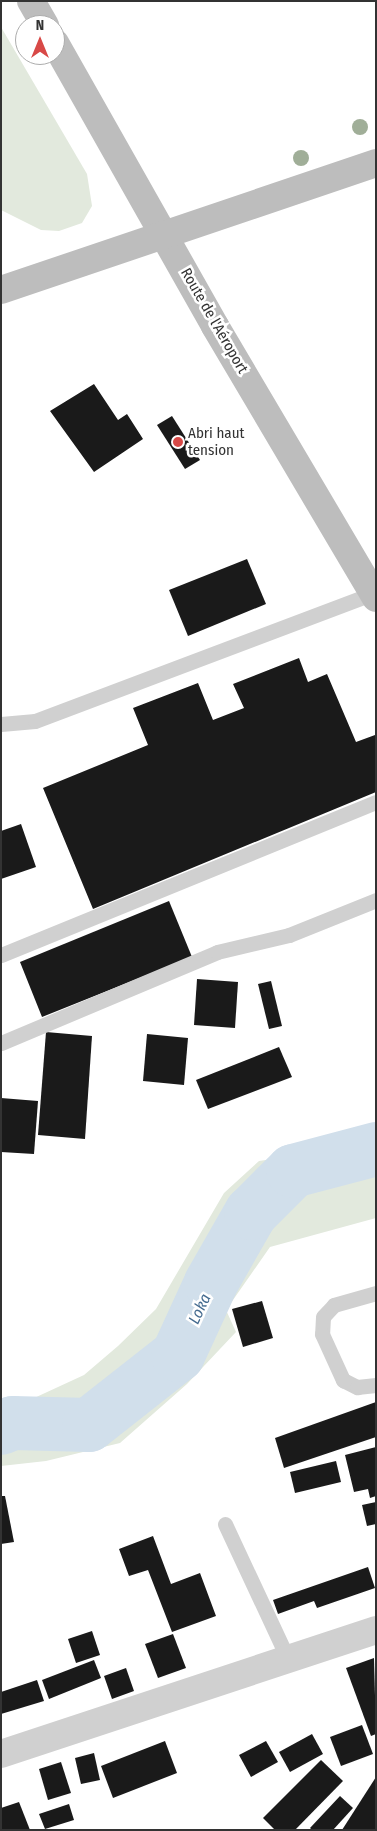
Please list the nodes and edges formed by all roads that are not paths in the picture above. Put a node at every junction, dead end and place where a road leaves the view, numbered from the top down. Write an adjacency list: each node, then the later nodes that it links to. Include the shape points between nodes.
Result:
1 (31, 1): 2 (main road)
2 (39, 15)
3 (65, 61): 5 (main road, Route de l'Aéroport)
4 (376, 163): 5 (main road)
5 (165, 236): 6 (main road); 7 (main road, Route de l'Aéroport)
6 (1, 290)
7 (374, 595): 8 (lane, via 35,721)
8 (1, 724)
9 (376, 802): 11 (lane)
10 (376, 900): 12 (lane, via 289,935 217,952)
11 (1, 955)
12 (1, 1043)
13 (376, 1293): 14 (lane, via 334,1305 324,1317 322,1334 343,1380 357,1387)
14 (376, 1385)
15 (225, 1524): 17 (lane)
16 (376, 1630): 17 (street)
17 (288, 1659): 18 (street)
18 (1, 1754)

